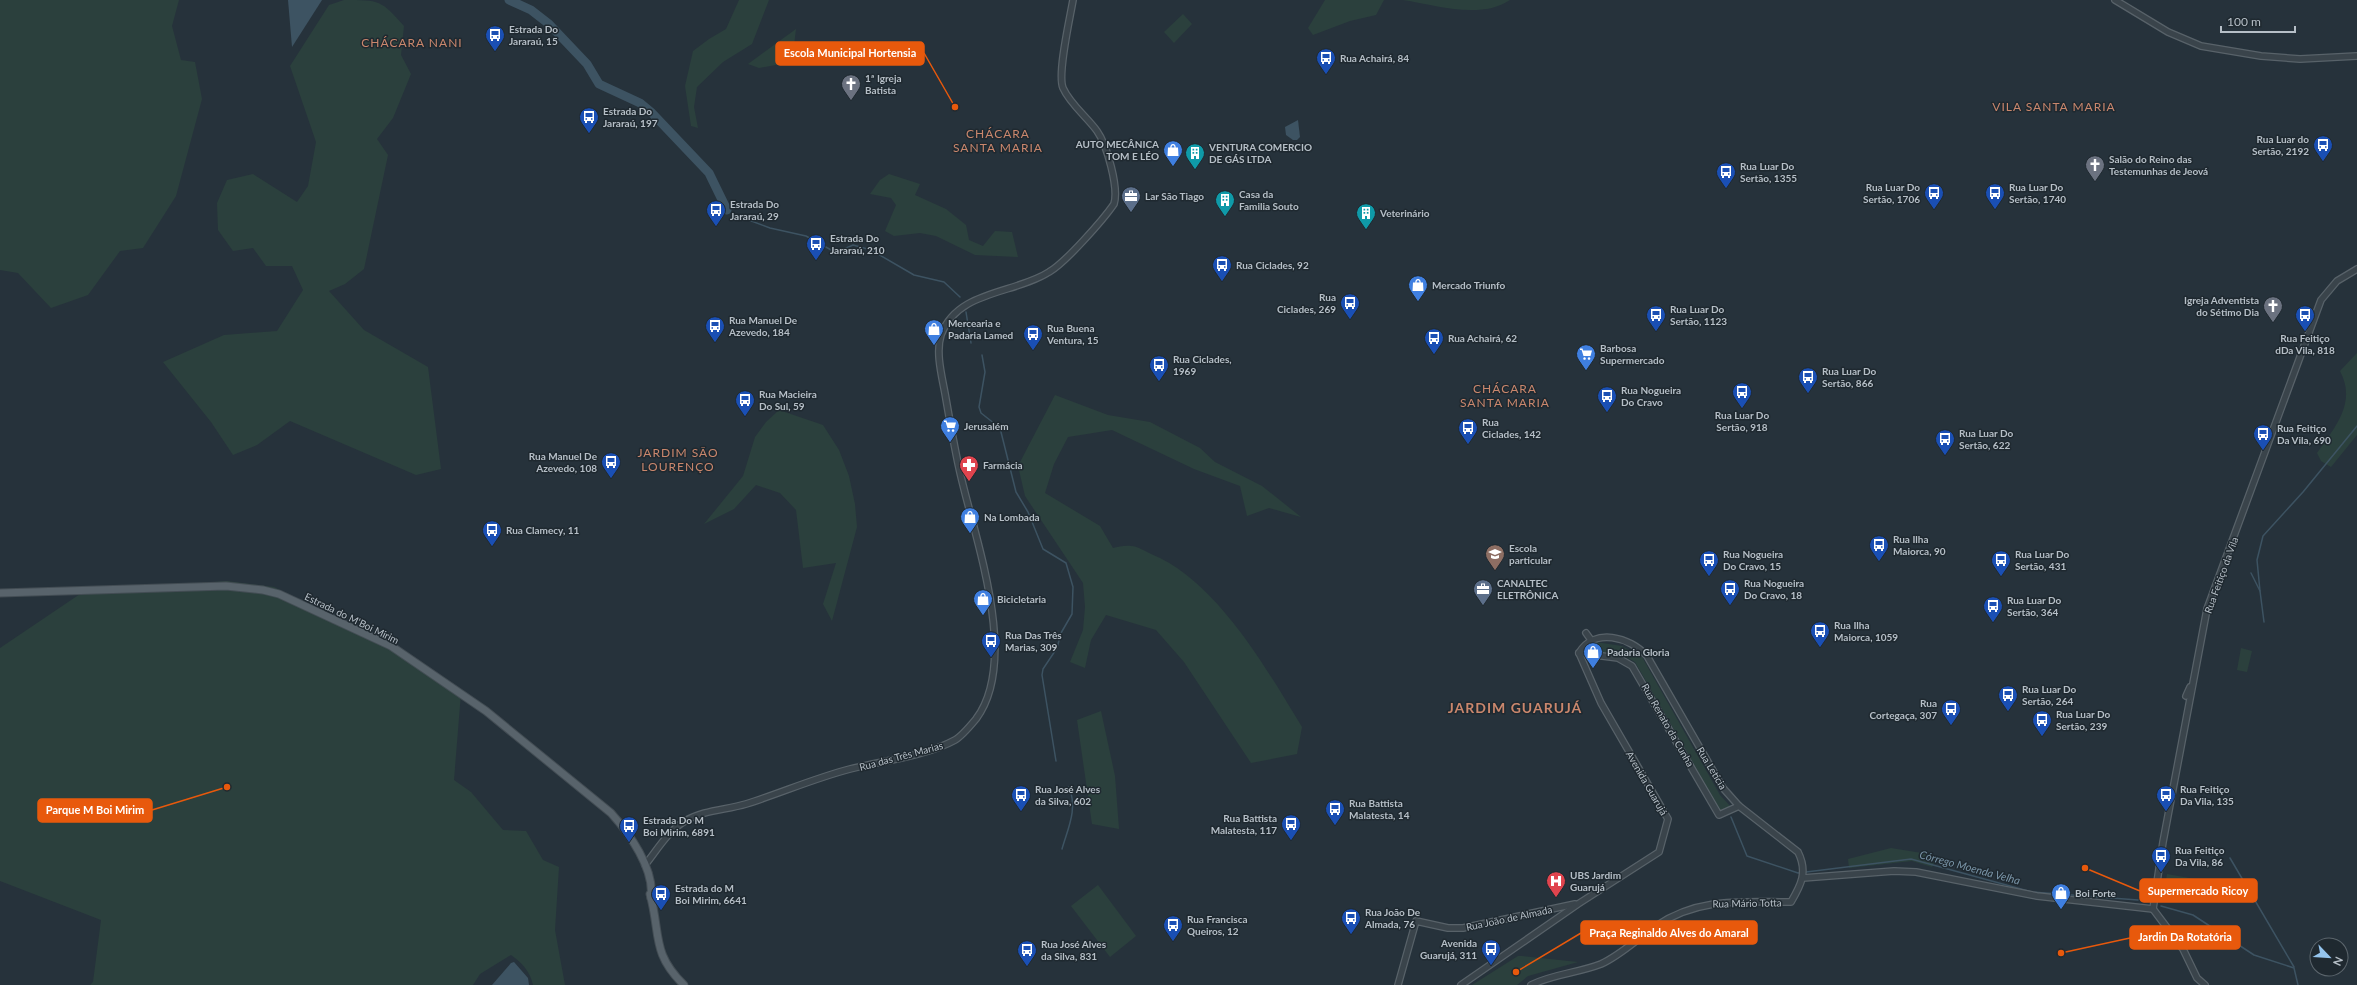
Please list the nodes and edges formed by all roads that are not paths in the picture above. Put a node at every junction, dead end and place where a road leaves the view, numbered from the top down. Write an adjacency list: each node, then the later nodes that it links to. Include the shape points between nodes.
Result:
1 (1073, 0): 12 (street, Rua das Três Marias, via 1062,68 1062,87 1098,133 1114,180 1116,197 1110,210 1051,271 1024,285 993,292 964,306 956,313 941,336 940,358 959,468 992,613 994,670 990,689 979,714 957,740 909,756 824,777 747,804 695,816 673,830)
2 (2115, 0): 3 (street, via 2168,32 2201,46 2261,56 2292,58)
3 (2357, 56)
4 (2357, 269): 9 (street, Rua Feitiço da Vila, via 2330,288 2321,300 2315,315 2207,608)
5 (0, 593): 12 (main road, Estrada do M'Boi Mirim, via 226,586 279,594 391,646 471,700 611,813 624,826)
6 (1586, 632): 7 (street)
7 (1591, 640): 8 (street); 11 (street, Rua Letícia, via 1612,639 1632,642 1647,656 1723,788)
8 (1579, 653): 11 (street, Rua Renato da Cunha, via 1618,658 1638,672 1719,815); 14 (street, Avenida Guarujá, via 1601,703 1668,819 1659,852)
9 (2194, 677): 10 (street); 16 (street, Rua Feitiço da Vila)
10 (2186, 696)
11 (1739, 806): 13 (street, Rua Letícia, via 1798,852 1802,861)
12 (644, 863): 18 (main road, Estrada do M'Boi Mirim, via 649,871 657,937 663,959 669,971)
13 (1803, 878): 16 (street, via 1894,871 1916,872 2037,896); 21 (street, Rua Mário Totta, via 1791,902 1704,904 1657,925 1601,964)
14 (1578, 904): 15 (street, Rua João de Almada); 17 (street, Avenida Guarujá)
15 (1557, 907): 17 (street); 19 (street, Rua João de Almada, via 1462,928 1448,928 1416,921)
16 (2153, 909): 22 (street, via 2183,949 2197,978)
17 (1560, 916): 20 (street, Avenida Guarujá)
18 (684, 985)
19 (1398, 985)
20 (1461, 985)
21 (1531, 985)
22 (2205, 985)

